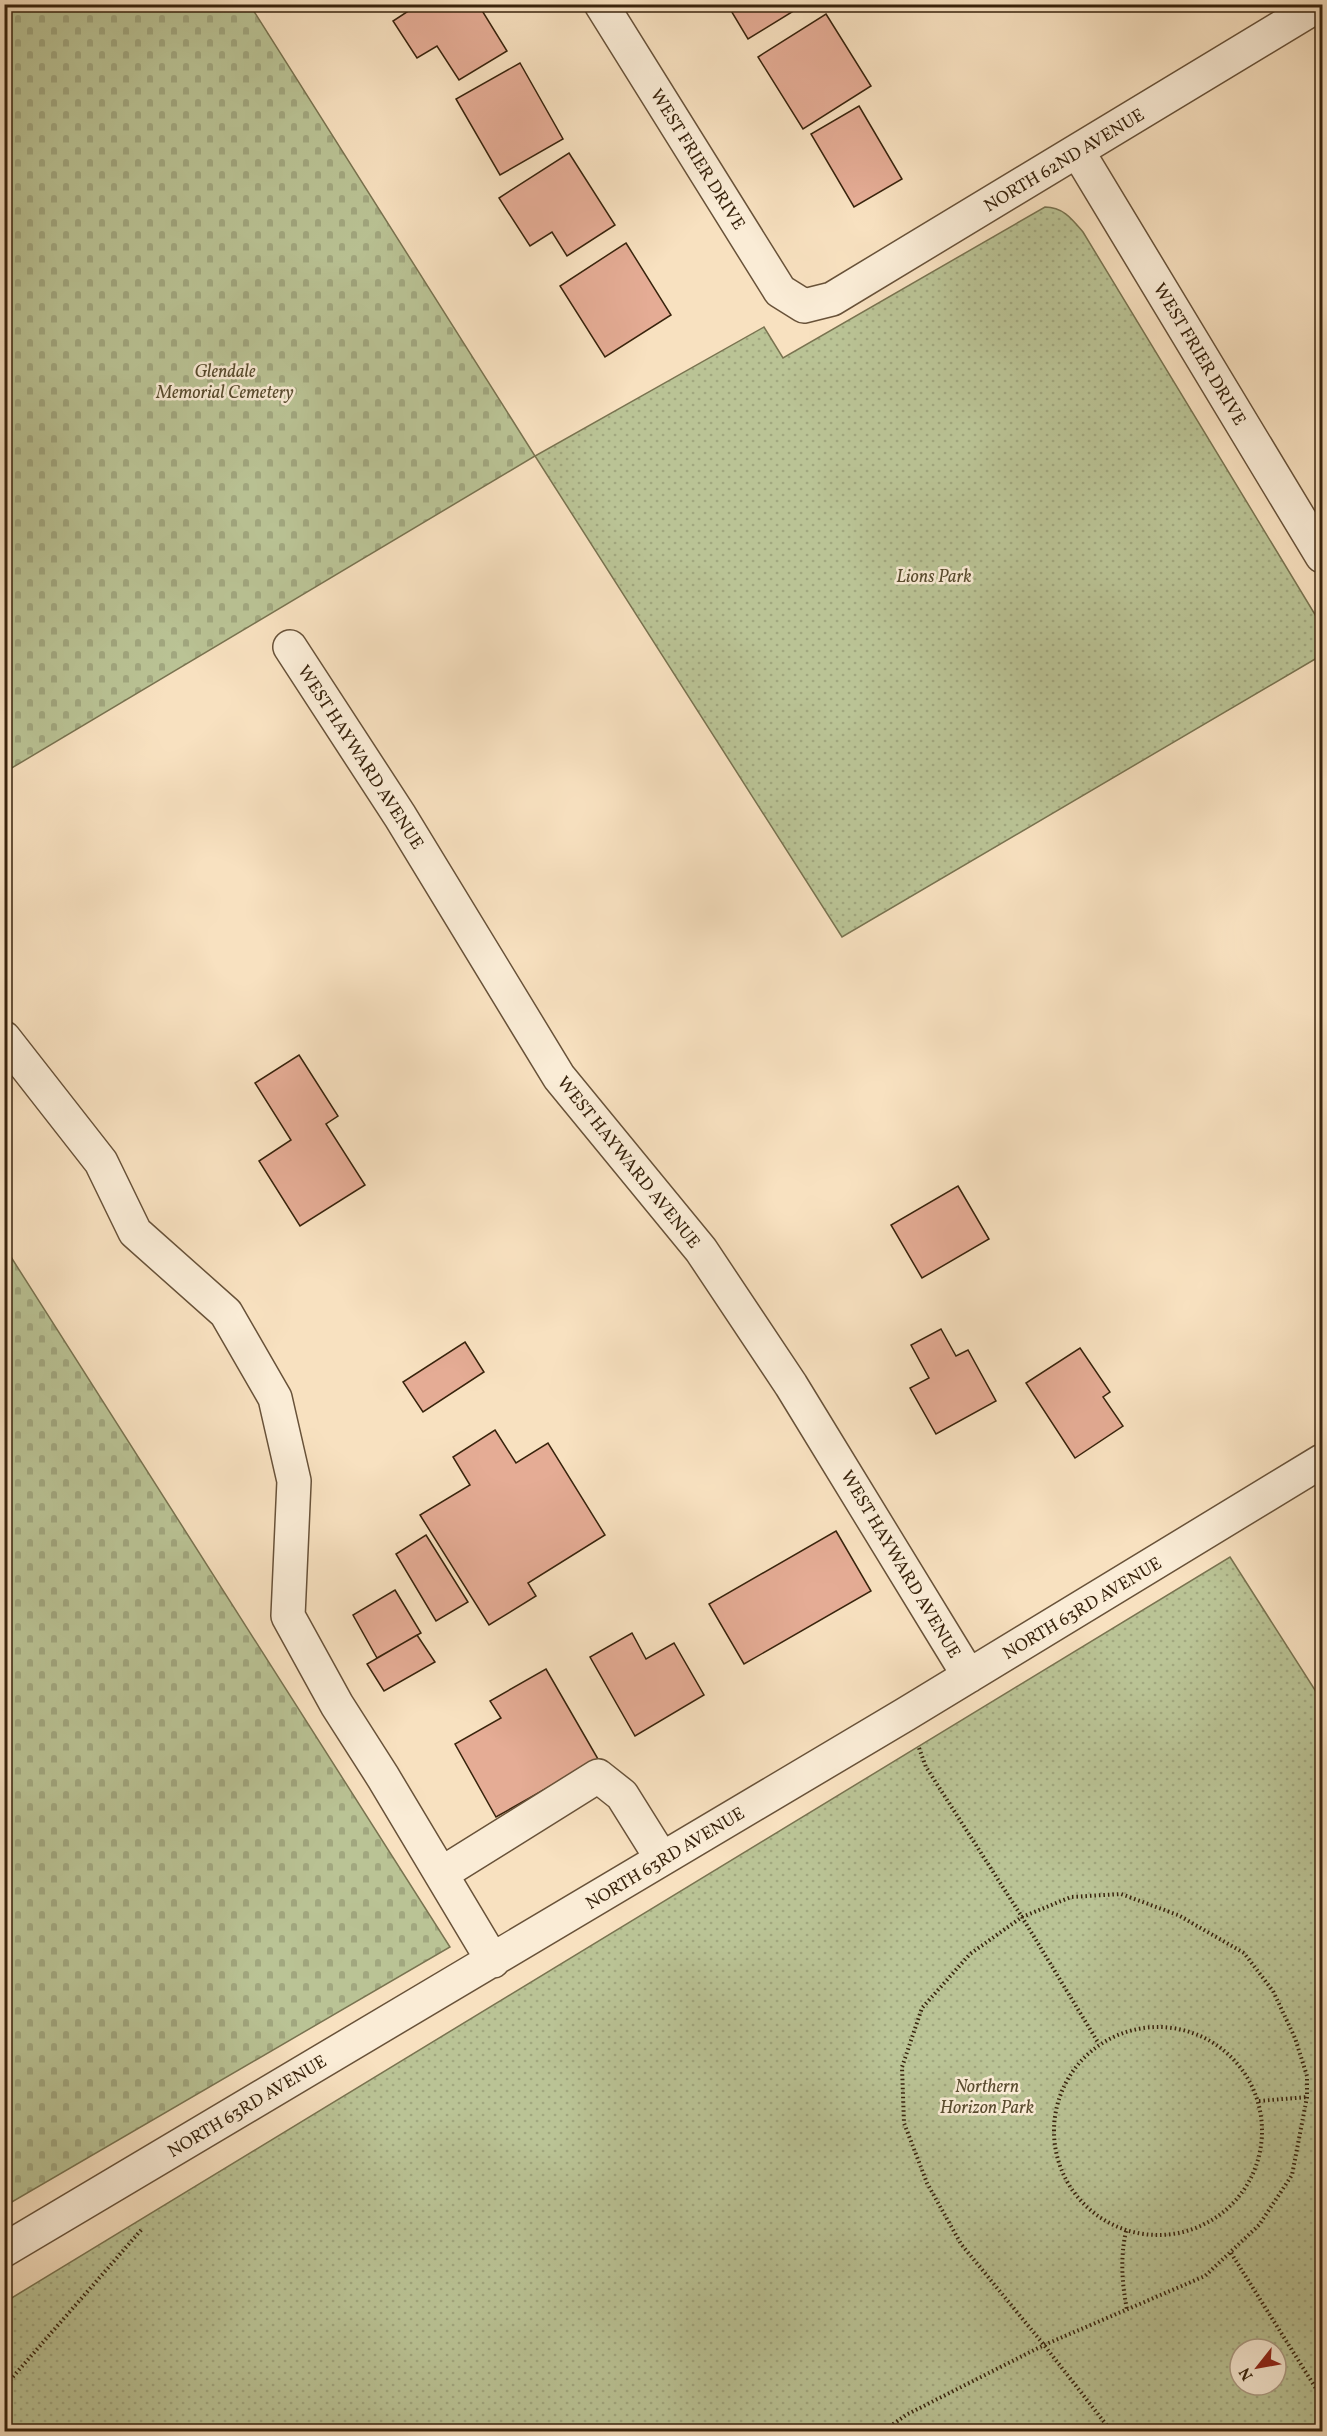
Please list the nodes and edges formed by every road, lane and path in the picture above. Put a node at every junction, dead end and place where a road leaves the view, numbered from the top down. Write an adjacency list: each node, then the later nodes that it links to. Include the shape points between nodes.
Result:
1 (601, 4): 4 (street, WEST FRIER DRIVE, via 780,291)
2 (1320, 4): 3 (street, NORTH 62ND AVENUE)
3 (1078, 152): 4 (street, NORTH 62ND AVENUE, via 832,299); 5 (street, WEST FRIER DRIVE)
4 (804, 306)
5 (1323, 556)
6 (290, 647): 9 (street, WEST HAYWARD AVENUE, via 400,816 559,1077 701,1250 791,1385)
7 (4, 1038): 12 (street, via 101,1162 135,1232 226,1313 275,1398 294,1481 288,1616 337,1705)
8 (1323, 1461): 9 (street, NORTH 63RD AVENUE)
9 (969, 1676): 10 (street, NORTH 63RD AVENUE)
10 (906, 1714): 11 (street, NORTH 63RD AVENUE); 13 (path, via 926,1767)
11 (662, 1859): 12 (street, via 622,1795 598,1776); 14 (street, NORTH 63RD AVENUE)
12 (441, 1874): 14 (street)
13 (1022, 1917): 15 (path); 16 (path, via 1071,1897 1121,1894 1178,1915 1244,1953 1273,1991 1295,2038 1307,2076); 23 (path, via 970,1954 922,2008 902,2067 904,2123 927,2183 962,2244)
14 (493, 1961): 20 (street, NORTH 63RD AVENUE)
15 (1099, 2044): 17 (path, via 1129,2030 1161,2026 1194,2032 1223,2048 1245,2072); 19 (path, via 1078,2064 1062,2088 1054,2117 1055,2145 1063,2173 1079,2198 1100,2218)
16 (1307, 2097): 17 (path); 21 (path, via 1292,2175 1259,2225)
17 (1259, 2101): 19 (path, via 1264,2133 1257,2166 1242,2194 1219,2217 1191,2231 1158,2236)
18 (142, 2229): 24 (path)
19 (1126, 2231): 22 (path, via 1121,2280)
20 (4, 2250)
21 (1231, 2253): 22 (path, via 1205,2276); 25 (path)
22 (1127, 2310): 23 (path)
23 (1044, 2345): 26 (path, via 906,2415); 27 (path)
24 (4, 2387)
25 (1323, 2398)
26 (882, 2432)
27 (1112, 2432)

